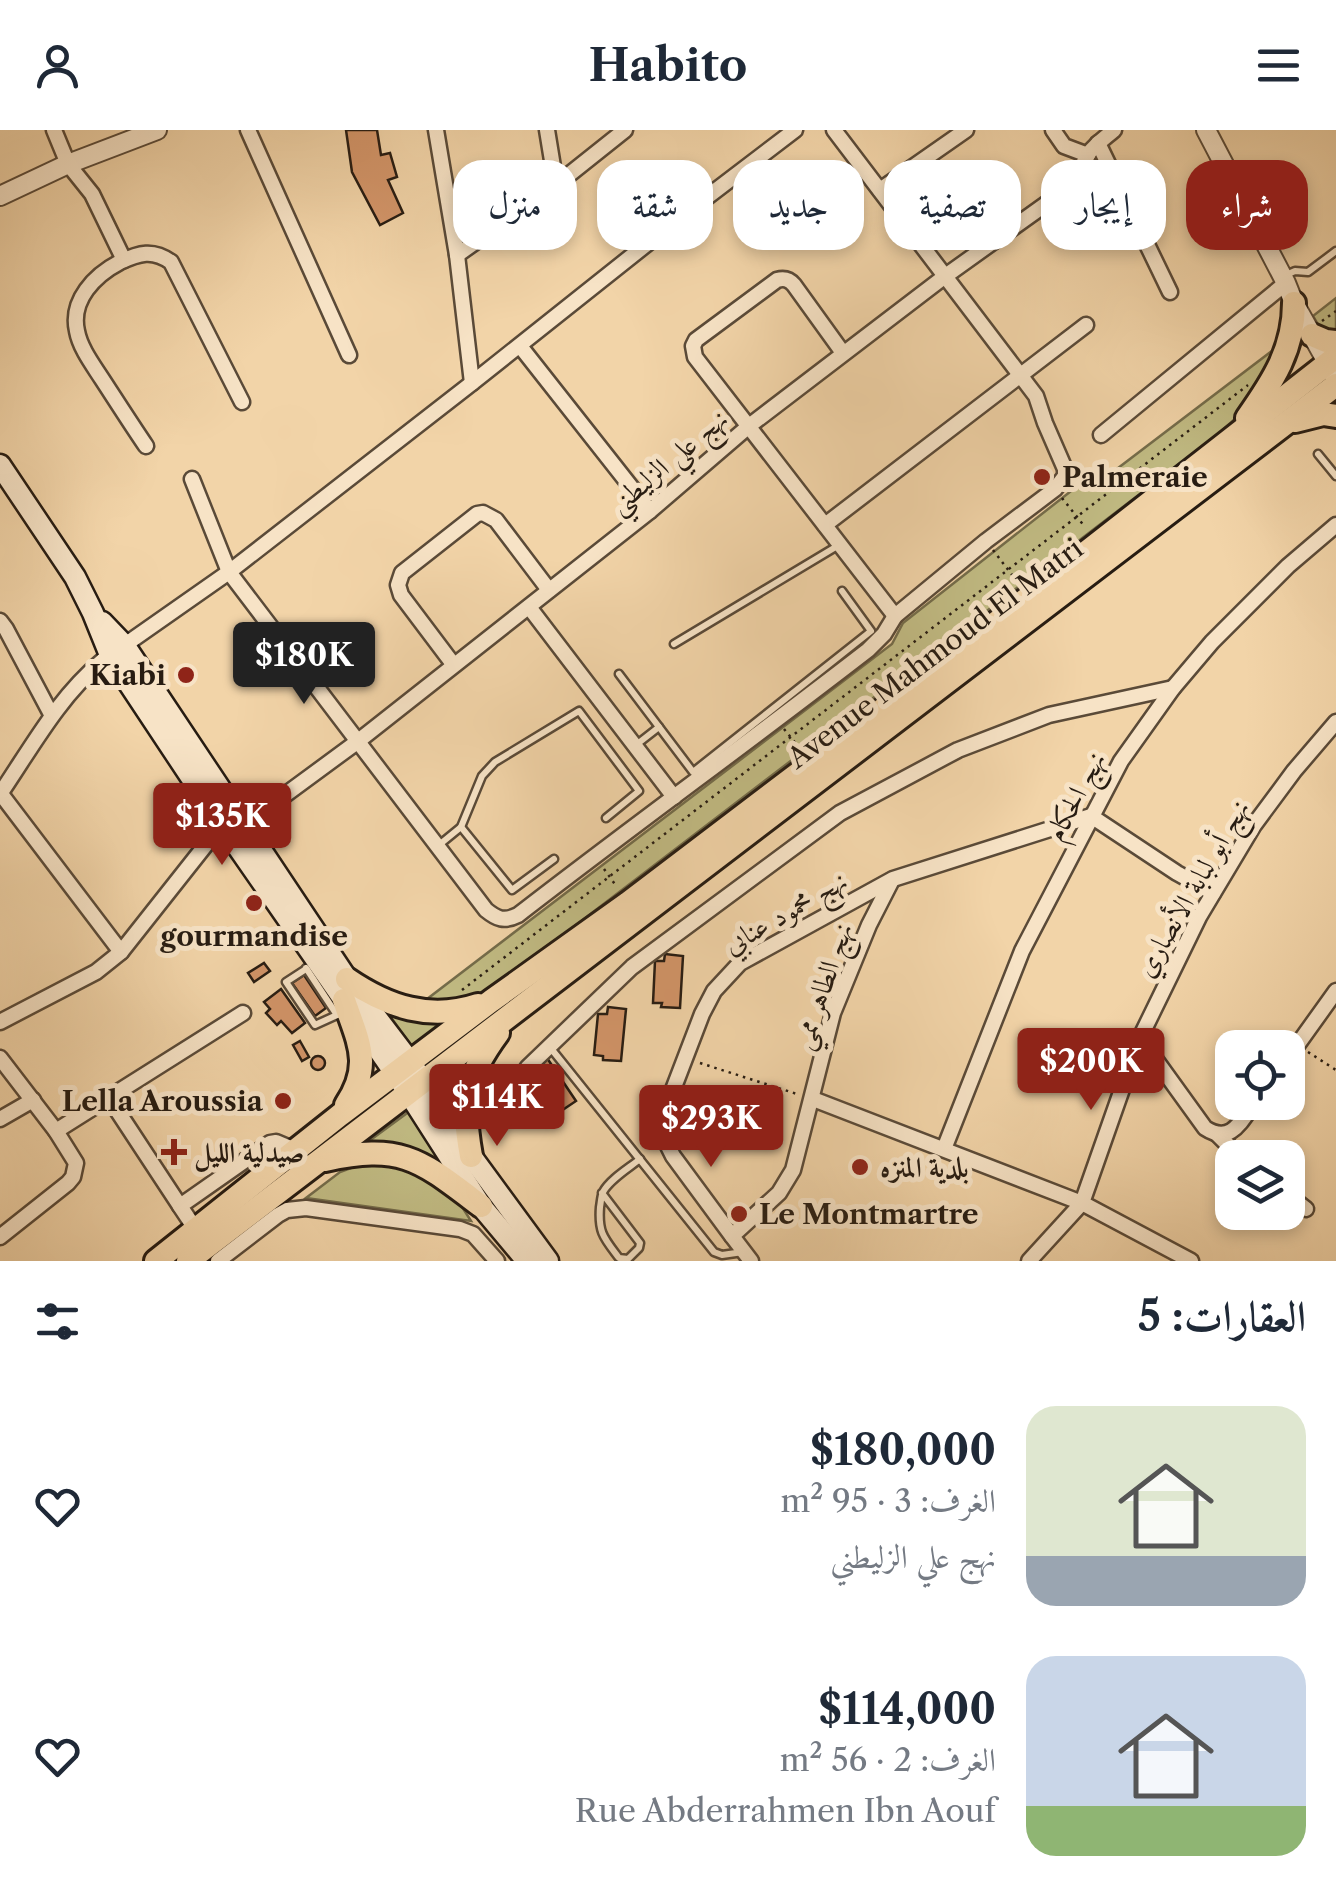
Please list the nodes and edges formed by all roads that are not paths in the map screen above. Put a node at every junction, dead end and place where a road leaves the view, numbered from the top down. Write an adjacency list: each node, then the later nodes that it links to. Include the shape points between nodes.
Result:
1 (54, 130): 15 (street)
2 (158, 130): 15 (street)
3 (248, 130): 31 (street)
4 (436, 130): 21 (street)
5 (547, 130): 14 (street)
6 (624, 130): 16 (street)
7 (796, 130): 29 (street)
8 (834, 130): 17 (street)
9 (966, 130): 17 (street)
10 (1053, 130): 13 (street, via 1064,146)
11 (1114, 130): 13 (street, نهج علي الزليطني)
12 (1206, 130): 24 (street)
13 (1093, 149): 23 (street, نهج علي الزليطني, via 1067,189); 25 (street)
14 (552, 160)
15 (68, 164): 18 (street); 22 (street, via 92,194)
16 (577, 168)
17 (880, 190): 23 (street)
18 (0, 196)
19 (464, 250): 21 (street)
20 (1336, 250): 24 (lane, via 1308,272 1295,271)
21 (457, 255): 34 (street)
22 (124, 260): 35 (street, via 148,252 171,262); 41 (street, via 80,299 77,333)
23 (944, 277): 30 (street, نهج علي الزليطني); 33 (street)
24 (1288, 288): 27 (street); 39 (street); 40 (highway, via 1287,350)
25 (1170, 292)
26 (1086, 325): 33 (street)
27 (1310, 333): 28 (highway); 32 (street)
28 (1336, 342)
29 (520, 346): 34 (street); 46 (street)
30 (843, 353): 38 (street, نهج علي الزليطني); 38 (street, via 782,278 696,340 695,357)
31 (349, 355)
32 (1334, 371): 37 (highway, Avenue Mahmoud El Matri); 40 (highway, Avenue Mahmoud El Matri)
33 (1022, 376): 47 (street); 54 (street, via 1065,469 1061,484)
34 (472, 384): 50 (street)
35 (242, 402)
36 (1336, 416): 37 (highway)
37 (1282, 425): 82 (highway, Avenue Mahmoud El Matri)
38 (749, 426): 46 (street, نهج علي الزليطني); 47 (street)
39 (1100, 435)
40 (1232, 439): 80 (highway, Avenue Mahmoud El Matri, via 812,764)
41 (146, 446)
42 (1318, 454): 44 (lane)
43 (0, 465): 57 (main road)
44 (1336, 476)
45 (192, 479): 50 (street)
46 (650, 511): 51 (street, نهج علي الزليطني)
47 (825, 525): 49 (street)
48 (1336, 525): 60 (street, نهج الحكام, via 1250,602)
49 (840, 545): 54 (street); 56 (lane)
50 (229, 572): 57 (street); 64 (street)
51 (549, 590): 53 (street, نهج علي الزليطني); 58 (street, via 496,520 477,514 402,573 398,584 400,596)
52 (842, 591): 63 (lane, via 871,631 693,772)
53 (528, 607): 58 (street, نهج علي الزليطني); 65 (street)
54 (895, 616): 67 (street, via 868,650)
55 (0, 622): 61 (street)
56 (674, 644)
57 (118, 650): 61 (street); 70 (main road)
58 (453, 664): 64 (street, نهج علي الزليطني)
59 (619, 674): 63 (lane)
60 (1173, 688): 68 (street, نهج الحكام); 87 (street, via 1050,715 958,750 840,813 632,967)
61 (51, 714): 66 (street)
62 (1336, 722): 75 (street, نهج أبو لبابة الأنصاري, via 1264,810)
63 (659, 727): 65 (lane)
64 (357, 742): 70 (street, نهج علي الزليطني); 72 (street)
65 (636, 745): 67 (street)
66 (0, 794): 76 (street)
67 (674, 797): 72 (street, via 508,920 486,910)
68 (1091, 816): 74 (street, نهج محمود عنابي); 75 (street); 100 (street, نهج الحكام, via 1022,951)
69 (606, 818): 71 (lane, via 639,790 579,711 495,762 482,776)
70 (234, 826): 76 (street, نهج علي الزليطني, via 208,842); 77 (main road); 79 (main road)
71 (461, 827): 72 (lane); 73 (lane, via 512,890)
72 (438, 846)
73 (554, 859)
74 (893, 879): 92 (street, نهج الطاهر ممي, via 833,1013); 109 (street, نهج محمود عنابي, via 740,963 714,991 662,1126 666,1142)
75 (1212, 892): 86 (street, نهج أبو لبابة الأنصاري)
76 (120, 952): 83 (street, نهج علي الزليطني, via 79,982)
77 (309, 961): 79 (main road); 79 (lane, via 286,982 314,1025)
78 (1336, 991): 85 (street)
79 (343, 998): 80 (highway, via 433,1012); 84 (lane); 89 (main road); 94 (highway, via 362,1072)
80 (491, 1001): 89 (highway, Avenue Mahmoud El Matri)
81 (243, 1013): 91 (street)
82 (512, 1014): 89 (highway, Avenue Mahmoud El Matri); 102 (highway, via 469,1087 464,1120)
83 (0, 1022)
84 (345, 1028)
85 (1305, 1034)
86 (1140, 1038): 98 (street, via 1205,1128); 105 (street, نهج أبو لبابة الأنصاري)
87 (549, 1046): 90 (street); 103 (lane)
88 (0, 1058): 93 (street)
89 (409, 1078): 94 (highway); 101 (highway); 102 (main road); 107 (main road)
90 (510, 1094)
91 (109, 1098): 97 (street); 106 (street)
92 (813, 1099): 100 (street); 109 (street, نهج الطاهر ممي, via 787,1182)
93 (33, 1100): 95 (street); 97 (street)
94 (340, 1115): 101 (highway)
95 (0, 1119)
96 (1242, 1120): 98 (street)
97 (56, 1131): 110 (street, via 76,1163 73,1176)
98 (1218, 1134): 99 (street)
99 (1224, 1140)
100 (944, 1149): 105 (street)
101 (306, 1156): 106 (street, via 270,1143); 107 (highway, via 403,1156); 108 (highway); 114 (highway)
102 (471, 1156): 118 (main road)
103 (640, 1159): 104 (lane); 112 (lane)
104 (602, 1193): 104 (lane, via 638,1238 639,1248 628,1259 619,1258 599,1228)
105 (1082, 1203): 119 (street); 120 (street)
106 (180, 1206): 108 (street)
107 (481, 1206): 117 (main road)
108 (196, 1230): 113 (highway)
109 (732, 1236): 111 (street)
110 (0, 1237)
111 (748, 1257): 112 (lane)
112 (724, 1258)
113 (156, 1261)
114 (188, 1261)
115 (218, 1261): 116 (street, via 278,1215 306,1208 467,1231)
116 (497, 1261)
117 (526, 1261)
118 (548, 1261)
119 (1029, 1261)
120 (1190, 1261)

